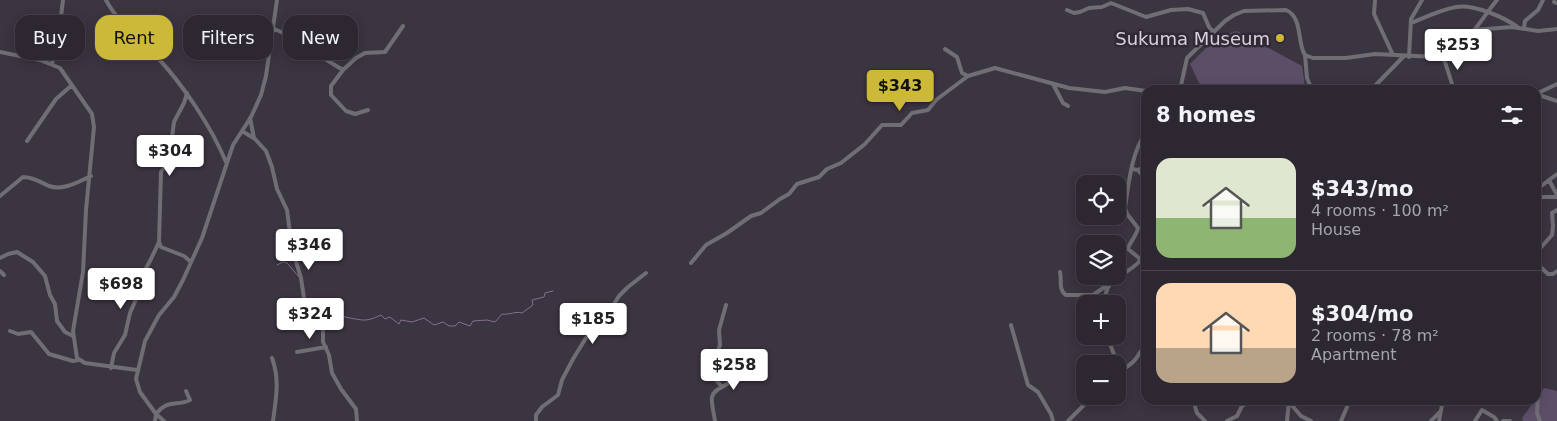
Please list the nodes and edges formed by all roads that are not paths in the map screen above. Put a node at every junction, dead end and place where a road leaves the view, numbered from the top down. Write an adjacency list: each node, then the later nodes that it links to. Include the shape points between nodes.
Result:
1 (63, 0): 27 (street, via 60,33)
2 (106, 0): 39 (street, via 119,20 158,58)
3 (277, 0): 10 (street)
4 (1375, 0): 22 (street, via 1374,14)
5 (1422, 0): 11 (street)
6 (1497, 0): 9 (street)
7 (1543, 0): 15 (street)
8 (1067, 10): 18 (street, via 1074,13 1110,3 1147,17 1188,9 1203,13)
9 (1488, 11): 11 (street, via 1456,7); 14 (street); 17 (street)
10 (273, 22)
11 (1411, 22): 25 (street)
12 (403, 26): 28 (street, via 385,52 360,55)
13 (273, 28): 28 (street, via 302,41)
14 (1519, 28): 15 (street); 17 (street)
15 (1524, 28): 16 (street, via 1538,31)
16 (1557, 29)
17 (1474, 30): 23 (street, via 1456,49)
18 (1214, 33): 21 (street, via 1225,21 1241,12 1286,10 1295,16); 33 (street, via 1187,58)
19 (945, 49): 29 (street, via 957,56 962,73)
20 (0, 52): 27 (street)
21 (1305, 55): 22 (street, via 1310,58 1346,58); 34 (street)
22 (1393, 55): 24 (street)
23 (1443, 56): 25 (street); 36 (street)
24 (1403, 57): 25 (street); 35 (street)
25 (1408, 57)
26 (268, 60): 44 (street, via 261,95)
27 (52, 64): 32 (street, via 64,72)
28 (343, 70): 43 (street, via 331,86 331,95 352,114)
29 (968, 76): 30 (street, via 997,68); 70 (street, via 928,110 912,113 900,124 882,125 841,163 819,177 797,184 789,194 760,214 751,216 706,246)
30 (1053, 84): 37 (street, via 1104,92 1125,88); 42 (street)
31 (1557, 84): 38 (street)
32 (72, 85): 47 (street, via 56,100); 57 (street, via 94,119)
33 (1181, 85)
34 (1310, 85)
35 (1377, 85)
36 (1453, 85)
37 (1141, 90)
38 (1541, 92)
39 (187, 93): 49 (street); 65 (street, via 175,119 168,160 161,172)
40 (1541, 96): 41 (street)
41 (1557, 101)
42 (1068, 106)
43 (368, 110)
44 (250, 118): 45 (street); 46 (street)
45 (242, 131): 46 (street); 50 (street)
46 (254, 138): 84 (street, via 266,152 287,210 303,300 306,309 323,325 322,338)
47 (27, 141)
48 (1141, 141): 53 (street)
49 (218, 145): 50 (street); 51 (street)
50 (231, 149): 51 (street)
51 (226, 163): 68 (street, via 214,207)
52 (1141, 168): 54 (street)
53 (1132, 169): 54 (street); 69 (street, via 1125,211 1138,228 1128,248)
54 (1138, 170): 55 (street)
55 (1141, 174)
56 (1557, 174): 58 (street)
57 (90, 176): 61 (street, via 56,187 23,177); 83 (street, via 83,272)
58 (1549, 180): 59 (street); 60 (street)
59 (1541, 186)
60 (1557, 195): 62 (street)
61 (0, 196)
62 (1541, 197)
63 (1557, 210): 64 (street, via 1552,213)
64 (1555, 232): 66 (street)
65 (159, 242): 68 (street, via 161,247); 91 (street, via 144,272 125,335 114,352)
66 (1541, 248)
67 (0, 258): 83 (street, via 17,252 33,262 45,276 57,321 65,332)
68 (191, 262): 92 (street, via 174,297 159,315 145,341)
69 (1139, 262): 75 (street)
70 (691, 263)
71 (1541, 268): 73 (street, via 1548,274)
72 (0, 271): 77 (street)
73 (1557, 271)
74 (1060, 272): 78 (street, via 1062,293 1066,295 1093,295)
75 (1126, 272)
76 (646, 273): 109 (street, via 619,296 598,330 586,338 562,380 558,395 540,409)
77 (4, 275)
78 (1108, 285): 79 (street)
79 (1105, 295)
80 (726, 306): 93 (street, via 719,330 720,345 711,370)
81 (1011, 325): 111 (street, via 1028,384 1038,392)
82 (10, 331): 89 (street, via 18,334 31,332 49,354)
83 (73, 336): 89 (street)
84 (326, 347): 86 (street); 108 (street, via 334,378 356,409)
85 (1141, 349): 90 (street)
86 (298, 352)
87 (744, 357): 93 (street, via 740,370)
88 (272, 358): 107 (street, via 277,374)
89 (79, 360): 91 (street)
90 (1126, 367)
91 (111, 368): 92 (street)
92 (137, 370): 104 (street, via 140,392)
93 (722, 387): 110 (street, via 712,397)
94 (186, 391): 104 (street, via 190,400 172,402)
95 (1084, 405): 112 (street)
96 (1195, 405): 113 (street)
97 (1244, 405): 114 (street, via 1236,416)
98 (1289, 405): 115 (street)
99 (1292, 405): 116 (street, via 1301,416)
100 (1348, 405): 117 (street)
101 (1441, 405): 103 (street)
102 (1537, 405): 124 (street)
103 (1440, 411): 118 (street); 119 (street)
104 (156, 414): 105 (street); 106 (street)
105 (155, 421)
106 (164, 421)
107 (273, 421)
108 (357, 421)
109 (536, 421)
110 (715, 421)
111 (1053, 421)
112 (1068, 421)
113 (1205, 421)
114 (1227, 421)
115 (1287, 421)
116 (1311, 421)
117 (1341, 421)
118 (1431, 421)
119 (1438, 421)
120 (1475, 421): 121 (street, via 1482,410)
121 (1496, 421)
122 (1503, 421): 123 (street)
123 (1510, 421)
124 (1540, 421)

